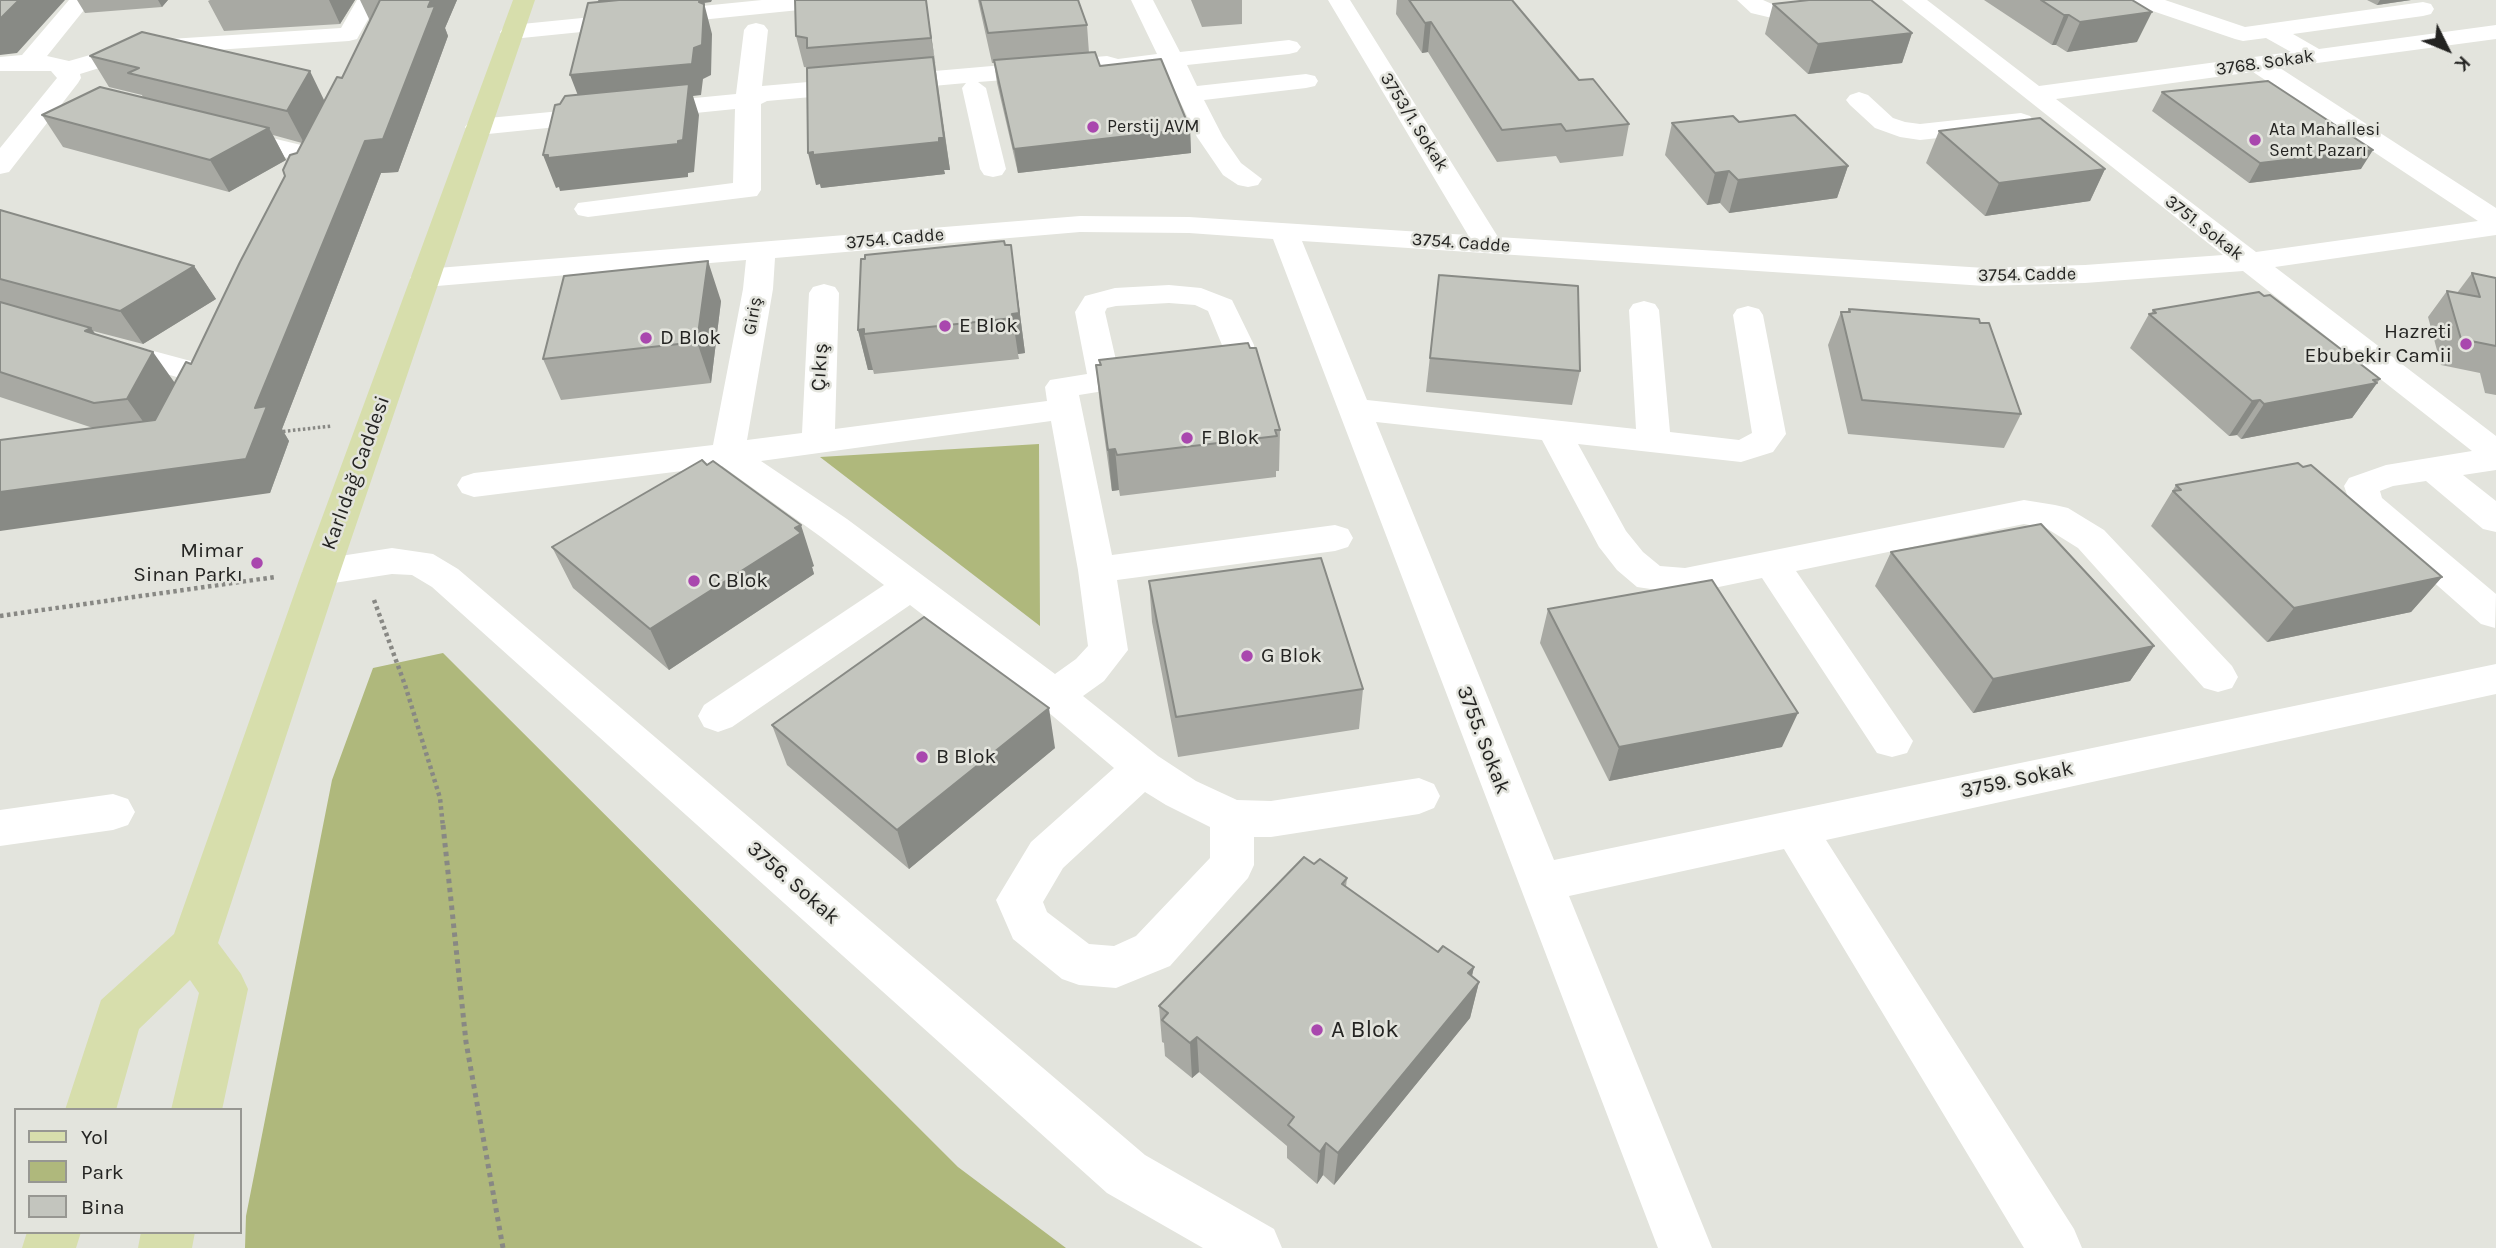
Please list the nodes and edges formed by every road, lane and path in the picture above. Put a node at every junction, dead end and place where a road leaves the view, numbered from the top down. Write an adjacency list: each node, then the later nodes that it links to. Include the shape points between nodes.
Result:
1 (81, 0): 21 (street)
2 (368, 0): 26 (street, via 349,34 139,48)
3 (524, 0): 16 (main road, Karlıdağ Caddesi)
4 (829, 0): 16 (street)
5 (1142, 0): 20 (street)
6 (1339, 0): 44 (street, 3753/1. Sokak)
7 (1748, 0): 10 (street, via 1772,11)
8 (1913, 0): 29 (street, 3751. Sokak)
9 (2143, 0): 15 (street, via 2243,34)
10 (1847, 4)
11 (2279, 7): 13 (street)
12 (2423, 9): 13 (street)
13 (2298, 26): 15 (street)
14 (756, 30): 31 (street)
15 (2270, 30): 19 (street)
16 (512, 32): 34 (main road, Karlıdağ Caddesi)
17 (2496, 32): 19 (street, 3768. Sokak)
18 (1289, 47): 20 (street)
19 (2314, 56): 23 (street, 3768. Sokak)
20 (1170, 60): 24 (street); 28 (street)
21 (29, 62): 22 (street); 26 (street, via 57,64)
22 (0, 64)
23 (2257, 64): 29 (street, 3768. Sokak); 41 (street)
24 (1117, 66): 27 (street, via 1097,75); 31 (street, via 1107,63 786,91)
25 (1306, 80): 28 (street)
26 (62, 81): 30 (street); 37 (street)
27 (974, 88): 31 (street, via 784,106 757,107); 38 (street)
28 (1188, 94): 39 (street, via 1232,169)
29 (2035, 94): 47 (street, 3751. Sokak)
30 (84, 100)
31 (748, 100): 34 (street); 40 (street, via 747,190)
32 (1859, 100): 33 (street, via 1884,123 1920,132)
33 (2021, 121)
34 (478, 127): 48 (main road, Karlıdağ Caddesi)
35 (205, 130): 36 (street, via 309,165)
36 (325, 133)
37 (0, 166)
38 (993, 169)
39 (1248, 179)
40 (588, 209)
41 (2496, 220)
42 (2482, 229): 46 (street); 47 (street, 3754. Cadde)
43 (1284, 231): 44 (street, 3754. Cadde); 45 (street, 3754. Cadde, via 1080,224); 56 (street, 3755. Sokak)
44 (1489, 245): 47 (street, 3754. Cadde, via 1985,276 2074,275)
45 (761, 250): 48 (street, 3754. Cadde); 63 (street, Giriş)
46 (2496, 250)
47 (2247, 262): 62 (street, 3751. Sokak)
48 (425, 278): 57 (main road, Karlıdağ Caddesi)
49 (824, 293): 60 (street, Çıkış)
50 (1644, 310): 61 (street)
51 (1748, 315): 61 (street, via 1769,434 1761,444 1741,451)
52 (81, 339): 53 (street)
53 (202, 374)
54 (1172, 374): 55 (street, via 1226,368 1239,357 1221,306 1201,297 1169,293 1096,302 1090,312 1118,381 1061,387)
55 (1066, 409): 60 (street); 71 (street)
56 (1354, 409): 58 (street); 86 (street, 3755. Sokak)
57 (374, 421): 59 (path); 70 (main road, Karlıdağ Caddesi)
58 (1554, 431): 61 (street); 69 (street, via 1612,538 1650,578 1685,581)
59 (277, 432)
60 (818, 442): 63 (street)
61 (1654, 442)
62 (2496, 453)
63 (729, 454): 66 (street); 72 (street)
64 (2496, 459): 65 (street)
65 (2433, 469): 67 (street); 73 (street, via 2386,476 2361,486 2366,503)
66 (474, 485)
67 (2496, 520)
68 (1335, 538): 71 (street)
69 (1771, 563): 75 (street, via 2024,512 2055,517 2091,539); 79 (street)
70 (341, 569): 74 (path); 87 (main road, Karlıdağ Caddesi); 90 (path, via 405,685 440,798 466,1042); 91 (street, 3756. Sokak, via 392,561 420,563 445,578 1125,1174)
71 (1097, 570): 77 (street, via 1108,650 1090,670)
72 (909, 587): 77 (street); 78 (street)
73 (2494, 614)
74 (0, 616)
75 (2218, 677)
76 (2496, 679): 84 (street, 3759. Sokak)
77 (1055, 695): 80 (street)
78 (718, 716)
79 (1892, 741)
80 (1143, 768): 83 (street); 83 (street, via 1047,855 1019,900 1029,925 1079,964 1116,967 1153,951 1232,866)
81 (1419, 796): 83 (street, via 1271,819)
82 (113, 812): 85 (street)
83 (1232, 818)
84 (1794, 827): 86 (street, 3759. Sokak); 93 (street)
85 (0, 828)
86 (1539, 883): 92 (street, 3755. Sokak)
87 (193, 947): 88 (main road, Karlıdağ Caddesi, via 118,1016); 89 (main road, via 224,989)
88 (91, 1108)
89 (196, 1108)
90 (503, 1248)
91 (1255, 1248)
92 (1685, 1248)
93 (2055, 1248)

